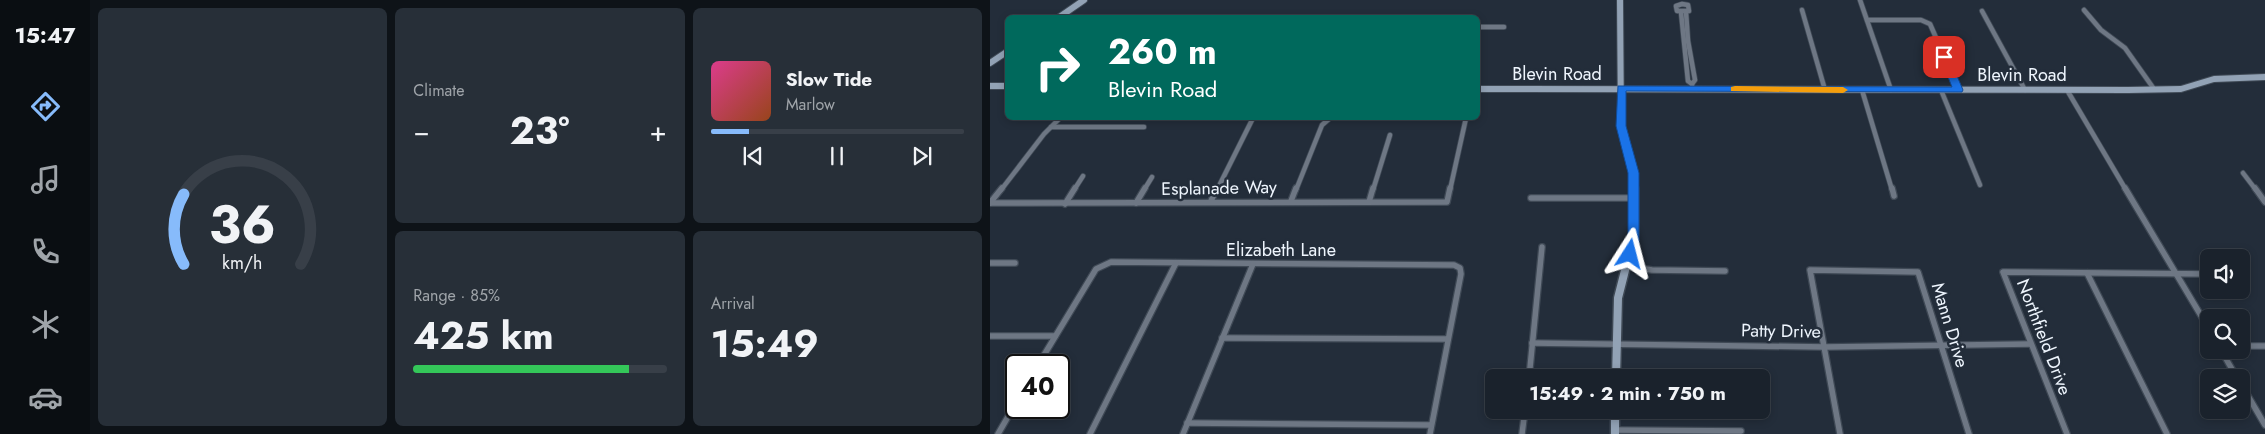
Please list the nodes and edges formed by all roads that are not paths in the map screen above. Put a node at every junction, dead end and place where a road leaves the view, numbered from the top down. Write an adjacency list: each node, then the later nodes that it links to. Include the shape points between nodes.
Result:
1 (1084, 0): 7 (street)
2 (1620, 0): 21 (street)
3 (1860, 0): 8 (street)
4 (1802, 10): 24 (street)
5 (2084, 10): 23 (street, via 2101,30 2125,48)
6 (1982, 11): 29 (street)
7 (1062, 15)
8 (1867, 20): 26 (street); 28 (street, via 1921,20 1930,24)
9 (1480, 27): 10 (street)
10 (1504, 27)
11 (1682, 37): 12 (street); 12 (street, via 1684,12); 15 (street)
12 (1688, 37): 16 (street)
13 (1005, 53): 14 (street)
14 (990, 63)
15 (1688, 64): 16 (street); 20 (street, via 1688,82)
16 (1694, 64): 20 (street, via 1696,80)
17 (2265, 77): 23 (street, Blevin Road, via 2228,77 2181,89)
18 (990, 86): 19 (street)
19 (1005, 86)
20 (1692, 86): 21 (street, Blevin Road); 24 (street, Blevin Road)
21 (1621, 88): 22 (street, Blevin Road); 44 (street, via 1621,126 1634,173)
22 (1480, 89)
23 (2154, 89): 30 (street, Blevin Road)
24 (1825, 90): 25 (street, Blevin Road)
25 (1862, 90): 26 (street, Blevin Road); 42 (street)
26 (1891, 90): 27 (street, Blevin Road)
27 (1941, 90): 28 (street, Blevin Road); 41 (street)
28 (1959, 90): 29 (street, Blevin Road)
29 (2025, 90): 30 (street, Blevin Road)
30 (2067, 90): 60 (street)
31 (1058, 120): 35 (street)
32 (1252, 120): 45 (street)
33 (1328, 120): 46 (street, via 1322,125)
34 (1466, 120): 47 (street, Esplanade Way, via 1447,202)
35 (1050, 126): 36 (street); 49 (street)
36 (1144, 127)
37 (1390, 135): 47 (street)
38 (2243, 173): 48 (street)
39 (1083, 176): 51 (street)
40 (1152, 177): 50 (street)
41 (1980, 184)
42 (1894, 196)
43 (1531, 198): 44 (street)
44 (1634, 198): 57 (street, via 1633,243)
45 (1211, 201): 46 (street, Esplanade Way); 50 (street, Esplanade Way)
46 (1291, 201): 47 (street, Esplanade Way)
47 (1369, 202)
48 (2265, 202)
49 (990, 203): 51 (street, Esplanade Way)
50 (1136, 203): 51 (street, Esplanade Way)
51 (1065, 204)
52 (1542, 247): 68 (street)
53 (990, 263): 55 (street)
54 (1176, 263): 56 (street, Elizabeth Lane); 64 (street, Elizabeth Lane, via 1111,262 1102,265 1096,269); 87 (street)
55 (1015, 264)
56 (1253, 264): 65 (street); 66 (street, Elizabeth Lane, via 1454,265 1460,268 1460,274)
57 (1626, 266): 58 (street, via 1652,270); 67 (street, via 1618,298)
58 (1725, 271)
59 (2087, 273): 60 (street, Northfield Drive); 70 (street, Northfield Drive, via 2003,272); 94 (street)
60 (2176, 274): 61 (street, Northfield Drive); 62 (street)
61 (2200, 274)
62 (2200, 314)
63 (990, 336): 64 (street)
64 (1055, 336): 74 (street)
65 (1222, 338): 66 (street); 81 (street)
66 (1448, 339): 82 (street)
67 (1617, 343): 68 (street, Patty Drive); 73 (street, Patty Drive); 76 (street)
68 (1532, 344): 75 (street)
69 (1941, 344): 70 (street, Patty Drive); 73 (street, Patty Drive); 73 (street, Mann Drive, via 1918,272 1810,270); 92 (street, Mann Drive)
70 (2030, 344): 93 (street, Northfield Drive)
71 (2250, 346): 72 (street)
72 (2265, 346)
73 (1825, 347): 91 (street)
74 (1044, 354)
75 (1530, 369)
76 (1616, 369)
77 (2250, 399): 83 (street)
78 (1007, 419): 86 (street)
79 (1524, 419): 90 (street)
80 (1615, 419): 85 (street)
81 (1187, 423): 82 (street); 88 (street)
82 (1431, 425): 89 (street)
83 (2265, 425)
84 (1741, 431): 85 (street)
85 (1615, 432)
86 (998, 434)
87 (1090, 434)
88 (1183, 434)
89 (1430, 434)
90 (1522, 434)
91 (1840, 434)
92 (1968, 434)
93 (2067, 434)
94 (2167, 434)

